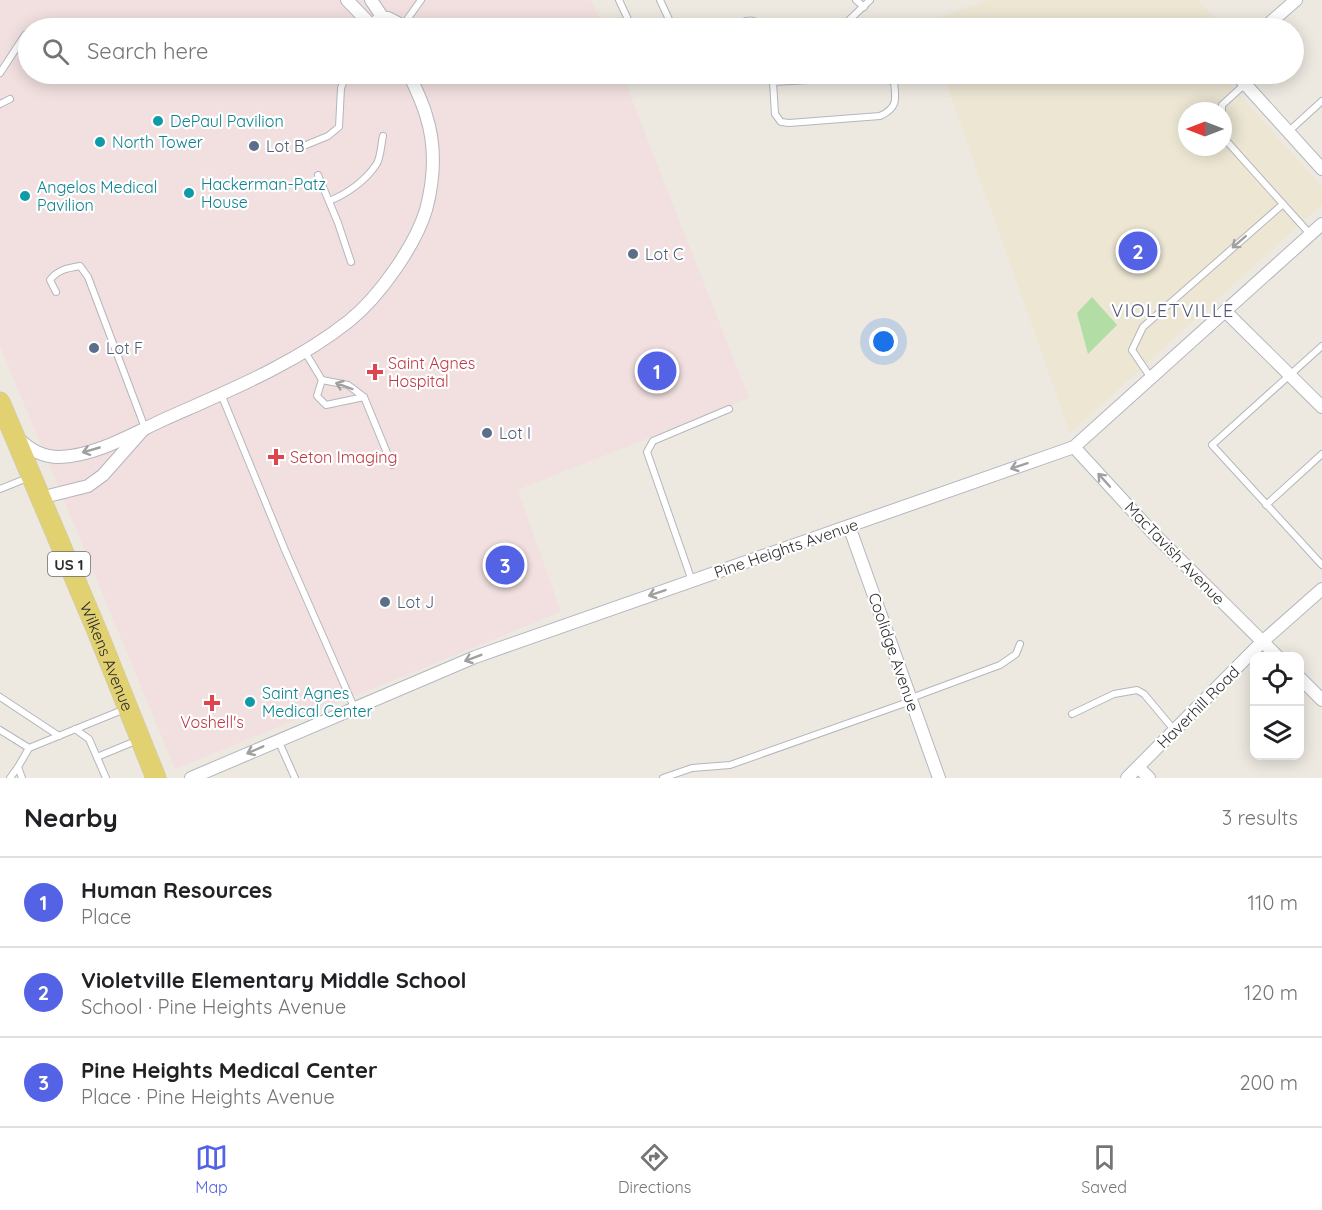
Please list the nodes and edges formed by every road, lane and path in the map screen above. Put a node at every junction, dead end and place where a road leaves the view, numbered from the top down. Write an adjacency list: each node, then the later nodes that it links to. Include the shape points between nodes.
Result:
1 (346, 0): 10 (street)
2 (371, 0): 11 (street)
3 (421, 0): 12 (lane)
4 (619, 0): 13 (lane)
5 (660, 0): 14 (lane)
6 (856, 0): 9 (lane)
7 (870, 0): 9 (lane)
8 (1296, 0): 16 (street)
9 (864, 7): 15 (lane)
10 (363, 18)
11 (383, 18)
12 (408, 18)
13 (627, 18)
14 (668, 18)
15 (849, 18)
16 (1275, 18)
17 (18, 46): 18 (lane)
18 (0, 73)
19 (343, 84): 30 (lane, via 339,127)
20 (413, 84): 42 (street, via 432,143 432,179 425,211 394,271 366,305)
21 (773, 84): 22 (lane, via 775,114 781,122 880,116 889,112 895,102)
22 (894, 84)
23 (1244, 85): 26 (lane); 28 (street)
24 (10, 99): 27 (lane)
25 (1322, 101): 28 (lane)
26 (1225, 102)
27 (0, 104)
28 (1288, 132): 32 (street)
29 (383, 136): 34 (lane, via 377,163 344,195)
30 (306, 145)
31 (1232, 147): 35 (lane)
32 (1322, 169)
33 (318, 175): 34 (lane)
34 (329, 201): 38 (lane)
35 (1283, 204): 37 (lane); 44 (lane, one-way to 44, via 1143,327 1132,350)
36 (1322, 224): 37 (street, Pine Heights Avenue)
37 (1311, 234): 40 (street, Pine Heights Avenue)
38 (351, 262)
39 (56, 292): 52 (lane, via 50,280 54,273 80,266)
40 (1225, 311): 43 (street); 44 (street, Pine Heights Avenue)
41 (1322, 346): 43 (lane)
42 (305, 352): 45 (lane); 46 (street)
43 (1290, 375): 49 (street); 59 (lane, via 1212,445)
44 (1150, 378): 53 (street, Pine Heights Avenue)
45 (322, 380): 47 (lane, one-way to 45, via 348,385); 47 (lane, via 317,396 326,405)
46 (220, 394): 52 (street); 71 (lane)
47 (364, 397): 55 (lane)
48 (0, 402): 51 (main road, Wilkens Avenue / US 1)
49 (1322, 407)
50 (729, 409): 62 (lane, via 653,441 646,452)
51 (12, 428): 52 (street, one-way to 51, via 110,444 56,457 34,452); 56 (main road, Wilkens Avenue / US 1)
52 (145, 428): 58 (street, via 88,486)
53 (1074, 447): 60 (street, Pine Heights Avenue, one-way to 60); 64 (street, MacTavish Avenue, one-way to 53)
54 (1322, 454): 59 (lane)
55 (392, 465)
56 (32, 476): 57 (lane); 58 (main road, Wilkens Avenue / US 1)
57 (0, 489)
58 (40, 498): 72 (main road, Wilkens Avenue / US 1)
59 (1266, 505): 61 (lane)
60 (849, 526): 62 (street, Pine Heights Avenue); 69 (street, Coolidge Avenue)
61 (1322, 565)
62 (692, 581): 71 (street, Pine Heights Avenue, one-way to 71, via 475,657)
63 (1322, 589): 64 (street, Haverhill Road)
64 (1262, 642): 66 (street, MacTavish Avenue); 76 (street, Haverhill Road)
65 (1020, 644): 69 (lane, via 1016,654 1000,665)
66 (1272, 652)
67 (1304, 683): 70 (street)
68 (0, 697): 77 (lane)
69 (911, 700): 90 (lane, via 730,765 692,768); 91 (street, Coolidge Avenue)
70 (1322, 700)
71 (354, 707): 79 (street, Pine Heights Avenue)
72 (129, 708): 74 (lane); 78 (main road, Wilkens Avenue / US 1)
73 (1072, 714): 76 (lane, via 1114,694 1137,690)
74 (75, 729): 77 (lane); 81 (lane, via 89,739)
75 (0, 730): 80 (lane)
76 (1174, 730): 83 (street, Haverhill Road)
77 (59, 736): 80 (lane)
78 (141, 738): 81 (lane); 87 (main road, Wilkens Avenue / US 1)
79 (278, 740): 88 (street, Pine Heights Avenue, one-way to 88); 89 (lane)
80 (28, 748): 82 (lane)
81 (97, 757): 86 (lane)
82 (18, 767): 84 (lane); 85 (lane)
83 (1138, 767): 92 (street, Haverhill Road); 93 (street)
84 (10, 778)
85 (22, 778)
86 (106, 778)
87 (156, 778)
88 (191, 778)
89 (295, 778)
90 (663, 778)
91 (939, 778)
92 (1127, 778)
93 (1149, 778)

